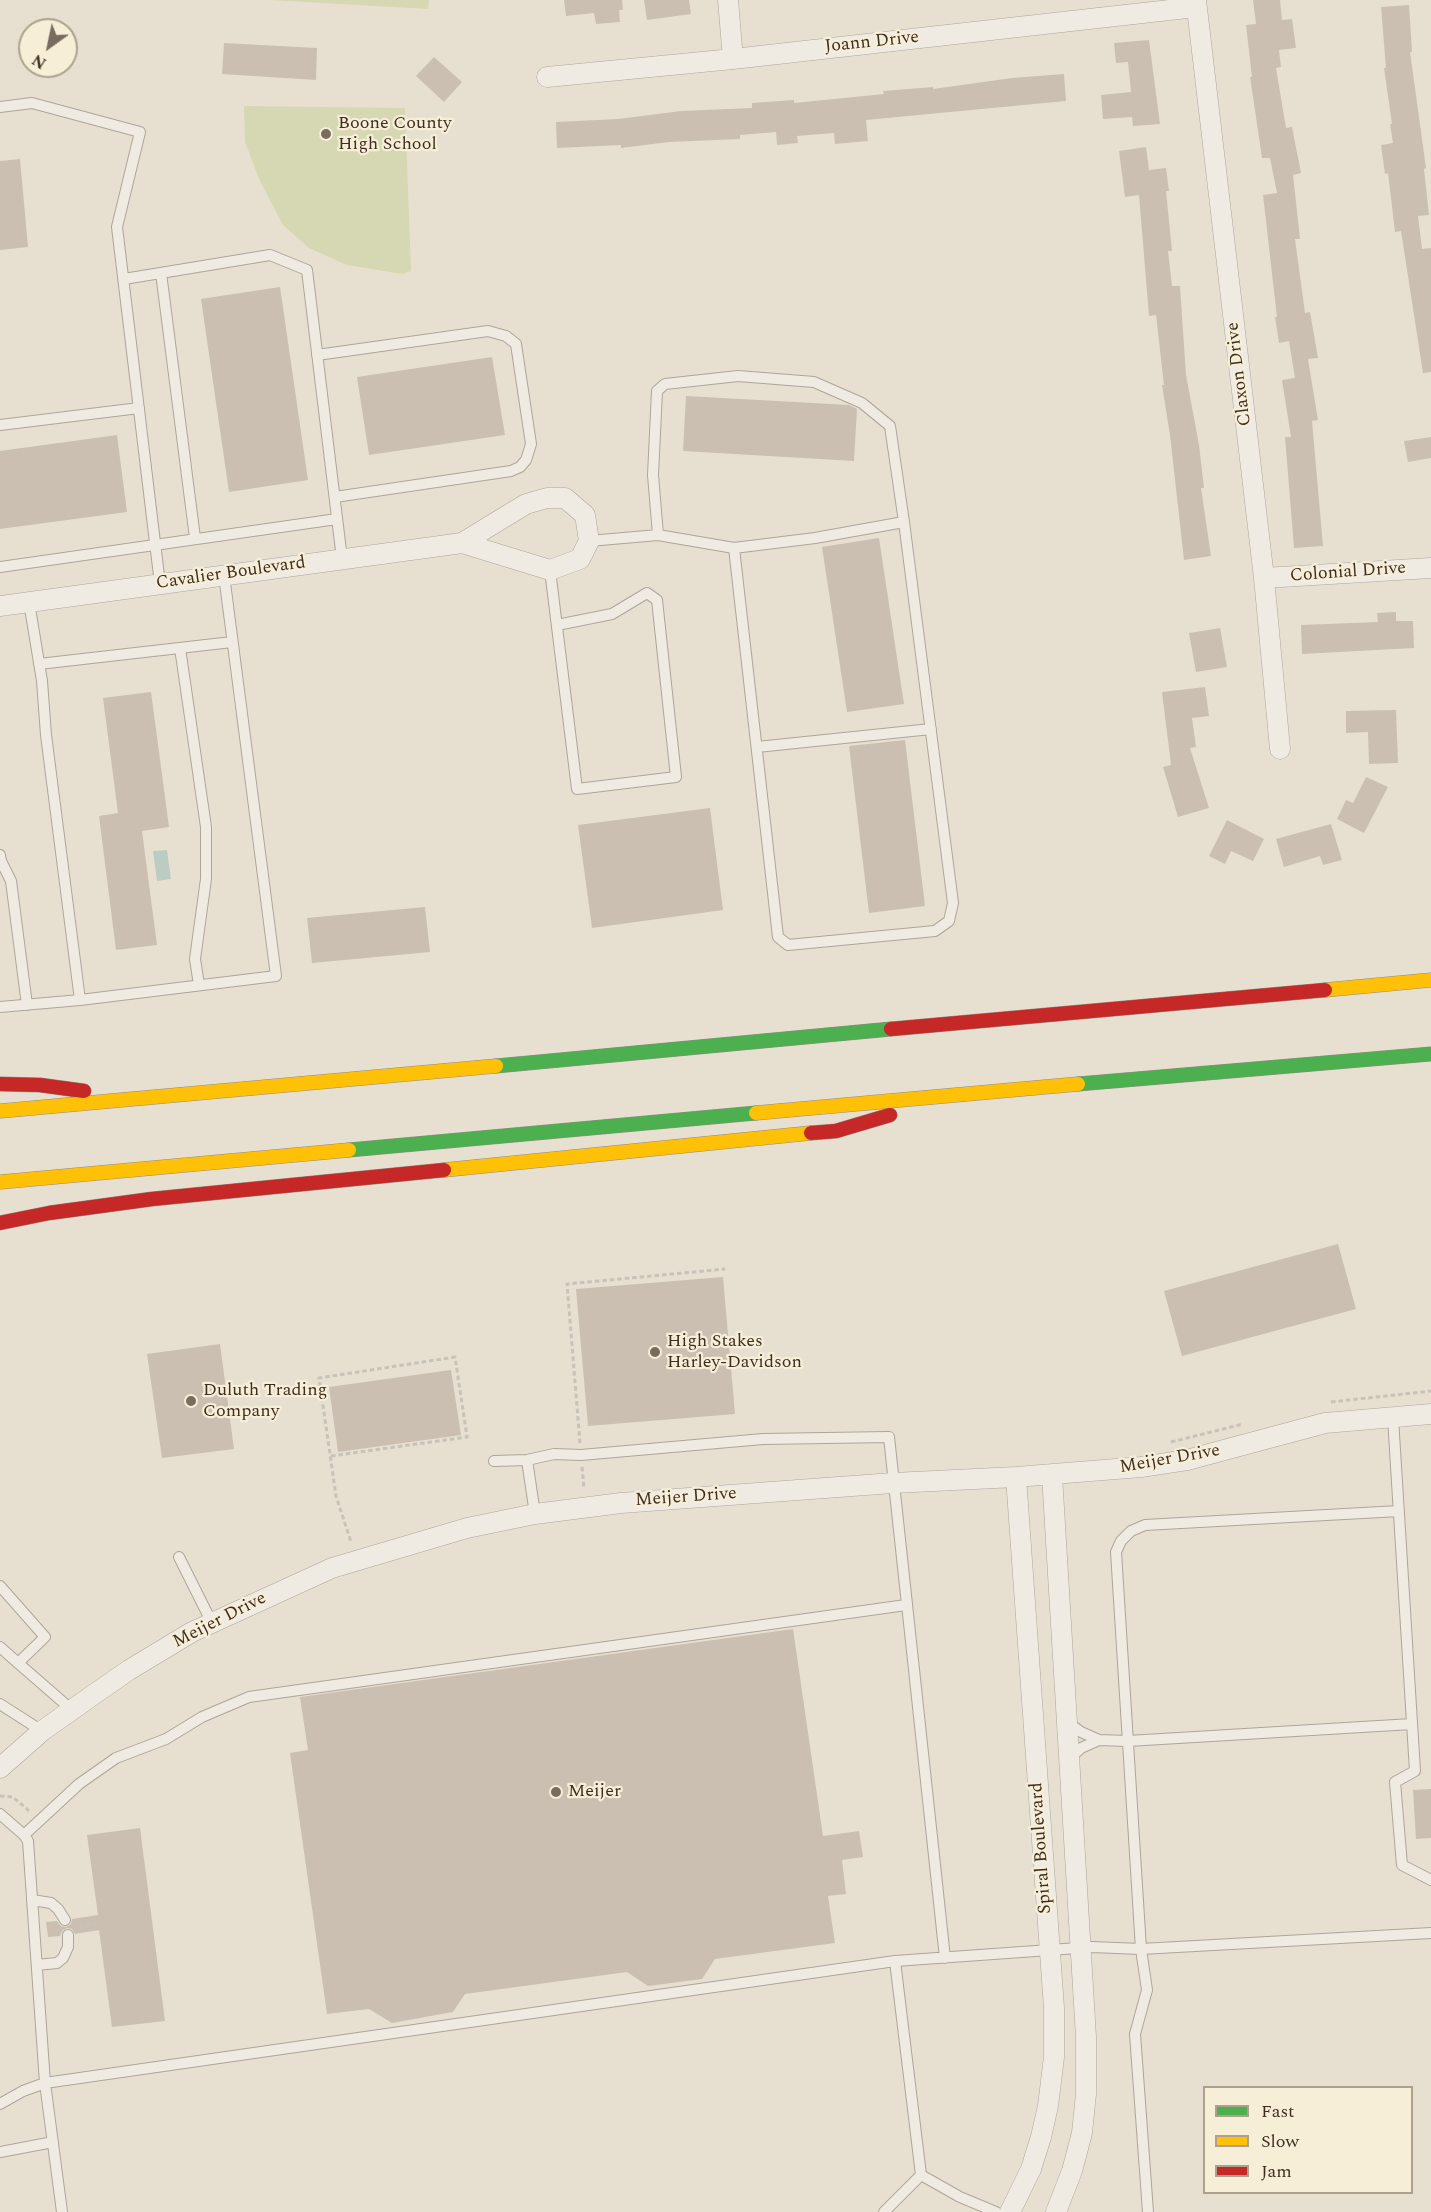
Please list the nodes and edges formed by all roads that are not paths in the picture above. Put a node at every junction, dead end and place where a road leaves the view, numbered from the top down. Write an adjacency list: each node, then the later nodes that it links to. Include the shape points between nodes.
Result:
1 (728, 0): 3 (street)
2 (1196, 4): 3 (street, Joann Drive); 25 (street, Claxon Drive)
3 (733, 59): 4 (street, Joann Drive)
4 (547, 77)
5 (0, 107): 7 (lane, via 32,103 140,132 117,227)
6 (161, 273): 7 (lane); 8 (lane, via 270,255 307,270); 15 (lane)
7 (123, 279): 9 (lane)
8 (317, 355): 11 (lane); 11 (lane, via 488,331 506,336 516,344 531,444 526,460 511,471)
9 (139, 408): 10 (lane); 18 (lane)
10 (0, 425)
11 (335, 497): 12 (lane)
12 (337, 519): 15 (lane); 20 (lane)
13 (904, 522): 14 (lane, via 890,426 862,403 814,382 738,376 665,384 657,391 653,475); 19 (lane); 33 (lane)
14 (658, 535): 16 (lane); 19 (lane)
15 (195, 538): 18 (lane)
16 (589, 541): 17 (street, Cavalier Boulevard, via 585,515 565,498 547,498 526,504); 23 (street, via 580,559)
17 (462, 543): 20 (street, Cavalier Boulevard); 23 (street, Cavalier Boulevard)
18 (156, 544): 21 (lane); 26 (lane)
19 (734, 548): 34 (lane)
20 (342, 559): 24 (street, Cavalier Boulevard)
21 (0, 567)
22 (1431, 568): 25 (street, Colonial Drive)
23 (549, 570): 29 (lane)
24 (224, 575): 26 (street, Cavalier Boulevard); 30 (lane)
25 (1264, 578): 35 (street, Claxon Drive)
26 (160, 584): 27 (street, Cavalier Boulevard)
27 (29, 602): 28 (street, Cavalier Boulevard); 32 (lane)
28 (0, 606)
29 (556, 625): 29 (lane, via 576,789 676,777 657,600 647,593 612,614)
30 (232, 642): 31 (lane); 39 (lane, via 276,976)
31 (180, 648): 32 (lane); 39 (lane, via 206,827 206,879 195,959)
32 (39, 664): 40 (lane)
33 (931, 729): 34 (lane); 34 (lane, via 953,903 949,921 935,931 788,945 778,937)
34 (757, 747)
35 (1280, 749)
36 (0, 855): 37 (lane)
37 (0, 861): 41 (lane, via 11,881)
38 (1431, 980): 46 (highway)
39 (199, 985): 40 (lane)
40 (81, 1000): 41 (lane)
41 (27, 1005): 42 (lane)
42 (0, 1007)
43 (1431, 1054): 45 (highway)
44 (0, 1084): 46 (highway, via 40,1085)
45 (955, 1095): 48 (highway); 49 (highway, via 836,1131 152,1199)
46 (143, 1099): 47 (highway)
47 (0, 1111)
48 (0, 1182)
49 (0, 1223)
50 (1431, 1414): 51 (street, Meijer Drive)
51 (1393, 1418): 54 (street, Meijer Drive, via 1325,1423 1187,1460); 57 (lane)
52 (527, 1460): 53 (lane); 56 (lane, via 772,1438 889,1437); 58 (lane)
53 (494, 1461)
54 (1052, 1475): 55 (street, Meijer Drive); 67 (street, Spiral Boulevard)
55 (1016, 1477): 56 (street, Meijer Drive); 83 (street, Spiral Boulevard)
56 (893, 1483): 58 (street, Meijer Drive, via 621,1503); 61 (lane)
57 (1399, 1511): 68 (lane); 71 (lane, via 1145,1525 1131,1531 1116,1552)
58 (536, 1514): 62 (street, Meijer Drive, via 457,1531 332,1568)
59 (179, 1557): 62 (lane)
60 (0, 1586): 64 (lane, via 45,1637)
61 (906, 1605): 75 (lane, via 249,1697 202,1717 166,1740 116,1758 79,1784); 84 (lane)
62 (212, 1623): 66 (street, Meijer Drive, via 129,1670)
63 (0, 1647): 64 (lane)
64 (18, 1663): 66 (lane)
65 (0, 1704): 69 (lane)
66 (72, 1710): 69 (street, Meijer Drive)
67 (1066, 1722): 70 (lane); 72 (street, Spiral Boulevard)
68 (1412, 1724): 71 (lane); 76 (lane, via 1415,1771 1395,1782 1402,1864)
69 (42, 1731): 73 (street, Meijer Drive)
70 (1099, 1740): 71 (lane); 72 (lane)
71 (1128, 1740): 82 (lane)
72 (1069, 1759): 81 (street, Spiral Boulevard)
73 (0, 1768)
74 (0, 1814): 75 (lane)
75 (24, 1835): 77 (lane, via 28,1841)
76 (1431, 1880)
77 (32, 1900): 78 (lane, via 51,1904); 86 (lane)
78 (65, 1920)
79 (1431, 1933): 82 (lane)
80 (68, 1935): 86 (lane, via 63,1958 57,1963)
81 (1080, 1948): 82 (lane); 83 (lane); 97 (street, Spiral Boulevard, via 1086,2094 1082,2133)
82 (1141, 1949): 98 (lane, via 1147,1990 1135,2034)
83 (1050, 1951): 84 (lane); 96 (street, Spiral Boulevard, via 1054,2057 1048,2106 1030,2169)
84 (945, 1958): 85 (lane)
85 (894, 1961): 87 (lane); 92 (lane)
86 (37, 1965): 87 (lane)
87 (45, 2083): 88 (lane); 89 (lane)
88 (0, 2104)
89 (53, 2142): 90 (lane); 93 (lane)
90 (4, 2152): 91 (lane)
91 (0, 2162)
92 (921, 2175): 94 (lane); 95 (lane)
93 (62, 2212)
94 (884, 2212)
95 (996, 2212)
96 (1011, 2212)
97 (1056, 2212)
98 (1148, 2212)

